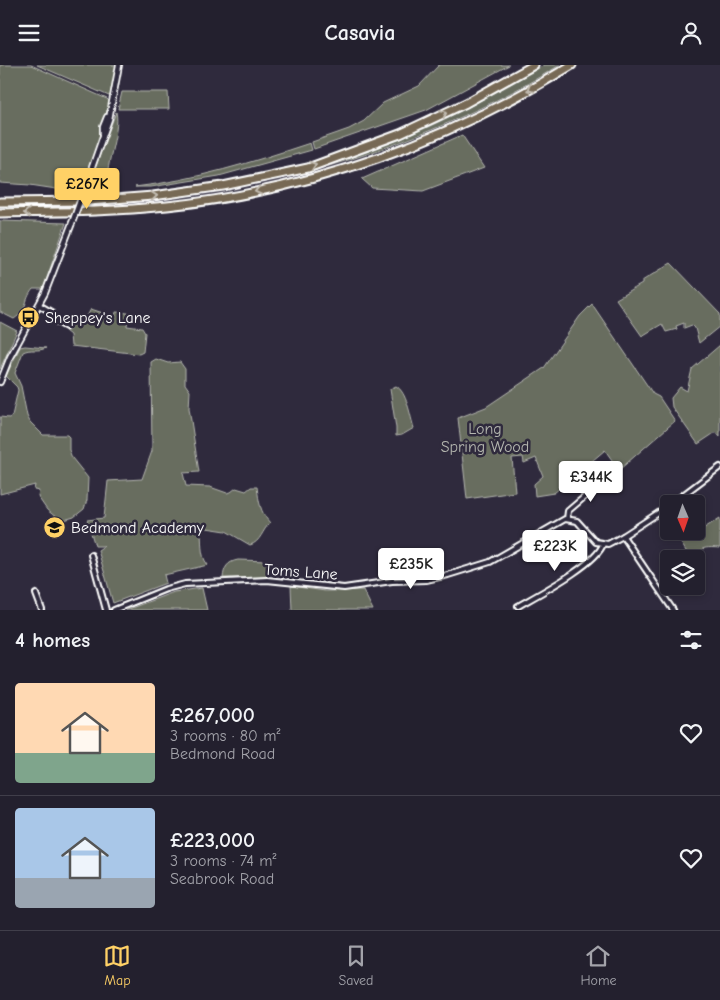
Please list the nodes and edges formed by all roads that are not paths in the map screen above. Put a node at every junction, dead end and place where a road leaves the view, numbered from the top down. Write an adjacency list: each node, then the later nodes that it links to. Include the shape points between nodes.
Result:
1 (119, 65): 6 (street, bridge, via 108,125)
2 (534, 65): 4 (highway, one-way to 2, via 153,196 223,186 308,167 400,133 466,103)
3 (572, 65): 5 (highway, one-way to 5, via 475,119 389,154 309,179 167,206 88,212)
4 (0, 202)
5 (0, 213)
6 (39, 305): 7 (street); 8 (street)
7 (66, 327)
8 (0, 381)
9 (720, 467): 11 (street)
10 (602, 482): 13 (street, Toms Lane, via 568,511)
11 (683, 495)
12 (660, 512): 14 (street)
13 (566, 519): 15 (street, via 577,521 594,540); 21 (street, Toms Lane, via 495,559 448,575 349,587 266,580 185,584)
14 (623, 537): 15 (street); 22 (street)
15 (603, 544): 18 (street, via 588,563)
16 (91, 555): 20 (street)
17 (36, 594): 19 (street)
18 (518, 606)
19 (42, 610)
20 (106, 610)
21 (114, 610)
22 (673, 610)

